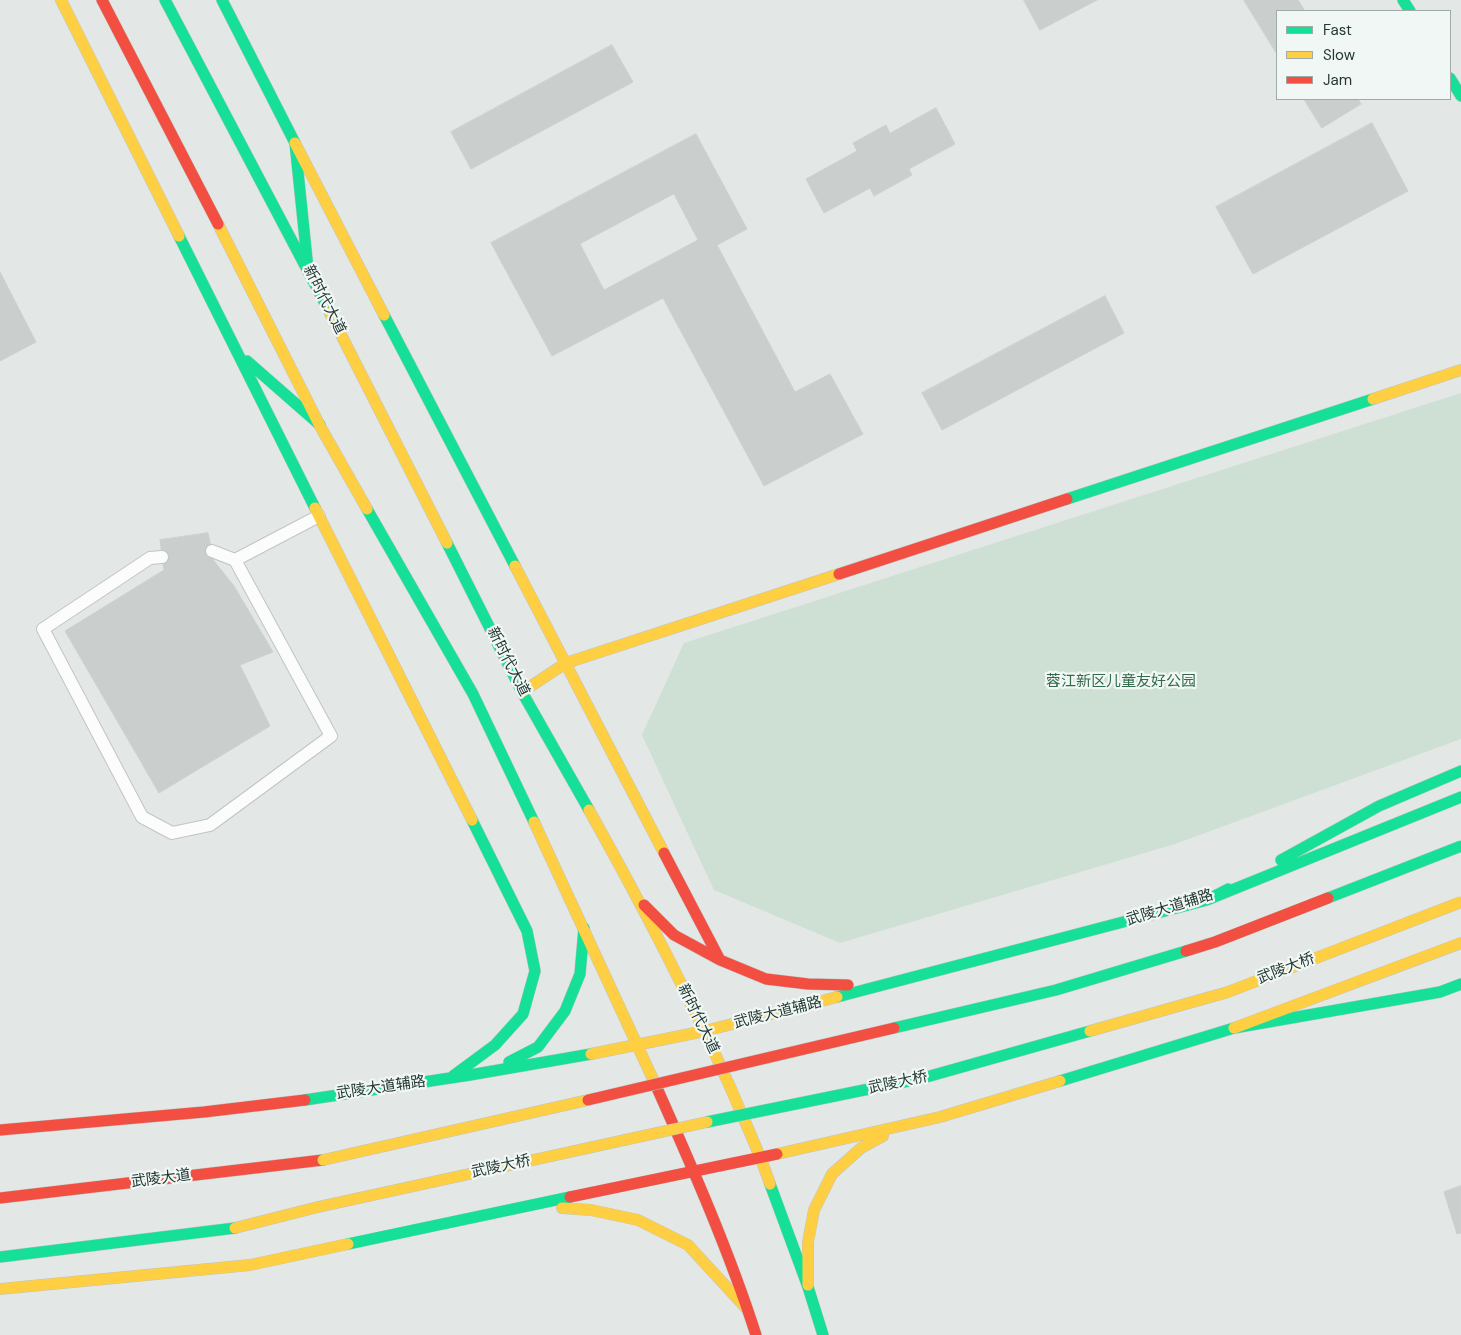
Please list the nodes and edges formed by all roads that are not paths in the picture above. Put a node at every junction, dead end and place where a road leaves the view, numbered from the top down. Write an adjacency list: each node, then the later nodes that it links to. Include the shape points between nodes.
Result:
1 (61, 0): 9 (street)
2 (102, 0): 11 (street)
3 (164, 0): 8 (street, 新时代大道)
4 (222, 0): 7 (street)
5 (1451, 80): 6 (street)
6 (1461, 96)
7 (295, 143): 8 (street); 16 (street)
8 (308, 269): 17 (street, 新时代大道)
9 (237, 352): 11 (street); 12 (street)
10 (1461, 370): 16 (street)
11 (320, 426): 24 (street, via 474,694)
12 (319, 516): 15 (lane); 33 (street, via 527,932 535,971 523,1014 495,1046)
13 (212, 551): 15 (lane)
14 (162, 557): 15 (lane, via 150,558 43,629 142,817 172,832 210,826 331,736)
15 (235, 560)
16 (566, 663): 17 (street); 26 (street)
17 (522, 692): 22 (street, 新时代大道)
18 (1461, 771): 21 (street, 武陵大道辅路, via 1379,806)
19 (1461, 797): 21 (street)
20 (1461, 846): 38 (street, 武陵大道, bridge, via 1214,942 1056,990 323,1160)
21 (1208, 900): 27 (street, 武陵大道辅路)
22 (640, 901): 26 (street, via 674,935); 30 (street, 新时代大道)
23 (1461, 902): 40 (street, 武陵大桥, bridge, via 1228,992 923,1078 733,1116 318,1207 232,1229)
24 (584, 928): 31 (street); 32 (street, via 580,974 565,1011 538,1047)
25 (1461, 943): 29 (street)
26 (720, 960): 27 (street, via 766,979 808,984 874,984)
27 (907, 979): 30 (street, 武陵大道辅路)
28 (1461, 984): 29 (street, via 1440,992)
29 (1234, 1028): 34 (street, via 940,1117)
30 (705, 1032): 31 (street, 武陵大道辅路); 36 (street, 新时代大道)
31 (638, 1045): 32 (street, 武陵大道辅路); 37 (street)
32 (492, 1072): 33 (street, 武陵大道辅路)
33 (451, 1078): 35 (street, 武陵大道辅路, via 232,1109)
34 (903, 1125): 36 (street); 41 (street, via 861,1148 832,1174 814,1210 808,1242)
35 (0, 1130)
36 (761, 1158): 37 (street); 41 (street, 新时代大道)
37 (695, 1172): 39 (street); 43 (street)
38 (0, 1198)
39 (523, 1207): 42 (street, via 250,1265); 43 (street, via 591,1210 638,1220 688,1245)
40 (0, 1257)
41 (808, 1287): 45 (street, 新时代大道)
42 (0, 1289)
43 (748, 1310): 44 (street)
44 (756, 1335)
45 (823, 1335)

